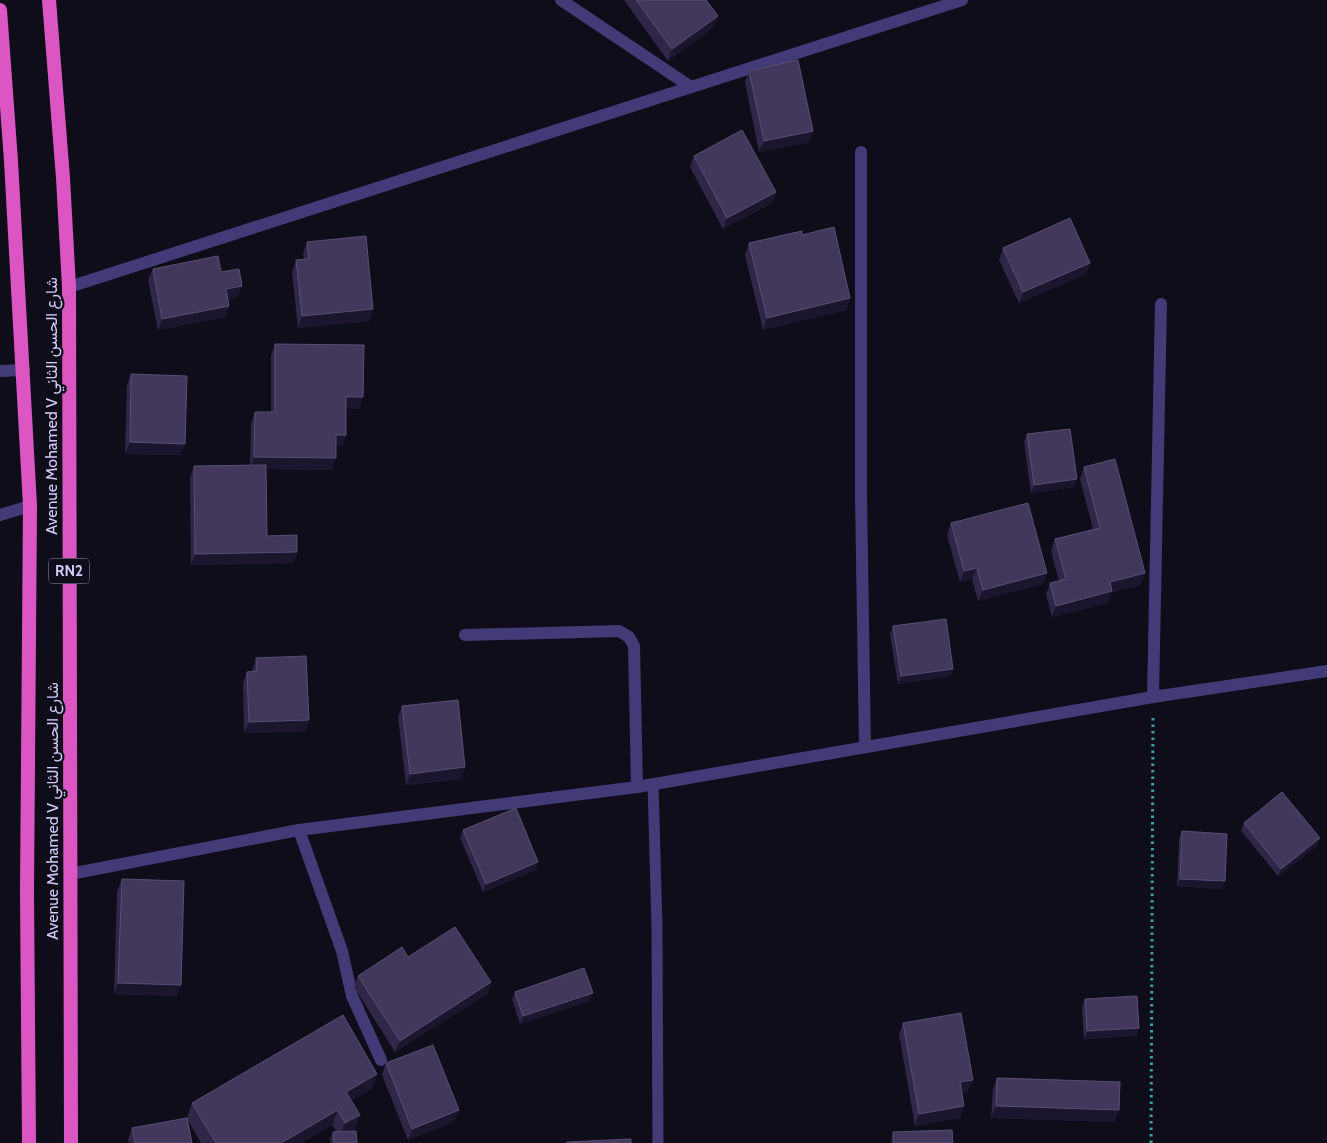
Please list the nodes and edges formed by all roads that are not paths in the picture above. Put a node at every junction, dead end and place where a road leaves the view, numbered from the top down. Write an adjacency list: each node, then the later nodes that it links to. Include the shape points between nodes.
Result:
1 (49, 0): 7 (highway, Avenue Mohamed V شارع الحسن الثاني / RN2, via 64,178)
2 (561, 0): 5 (street)
3 (962, 0): 5 (street)
4 (0, 10): 9 (highway, Avenue Mohamed V شارع الحسن الثاني / RN2)
5 (691, 87): 7 (street)
6 (862, 152): 16 (street, via 861,496)
7 (69, 287): 20 (highway, Avenue Mohamed V شارع الحسن الثاني / RN2)
8 (1161, 304): 15 (street)
9 (24, 370): 10 (street); 11 (highway, Avenue Mohamed V شارع الحسن الثاني / RN2)
10 (0, 371)
11 (30, 506): 12 (street); 22 (highway, Avenue Mohamed V شارع الحسن الثاني / RN2)
12 (0, 515)
13 (466, 635): 18 (street, via 619,631 629,637 634,646)
14 (1327, 672): 15 (street)
15 (1153, 697): 16 (street)
16 (865, 747): 17 (street)
17 (653, 784): 18 (street); 24 (lane)
18 (637, 787): 19 (street)
19 (298, 830): 20 (street); 21 (street, via 342,951 352,996)
20 (70, 874): 23 (highway, Avenue Mohamed V شارع الحسن الثاني / RN2)
21 (381, 1060)
22 (29, 1143)
23 (71, 1143)
24 (658, 1143)

